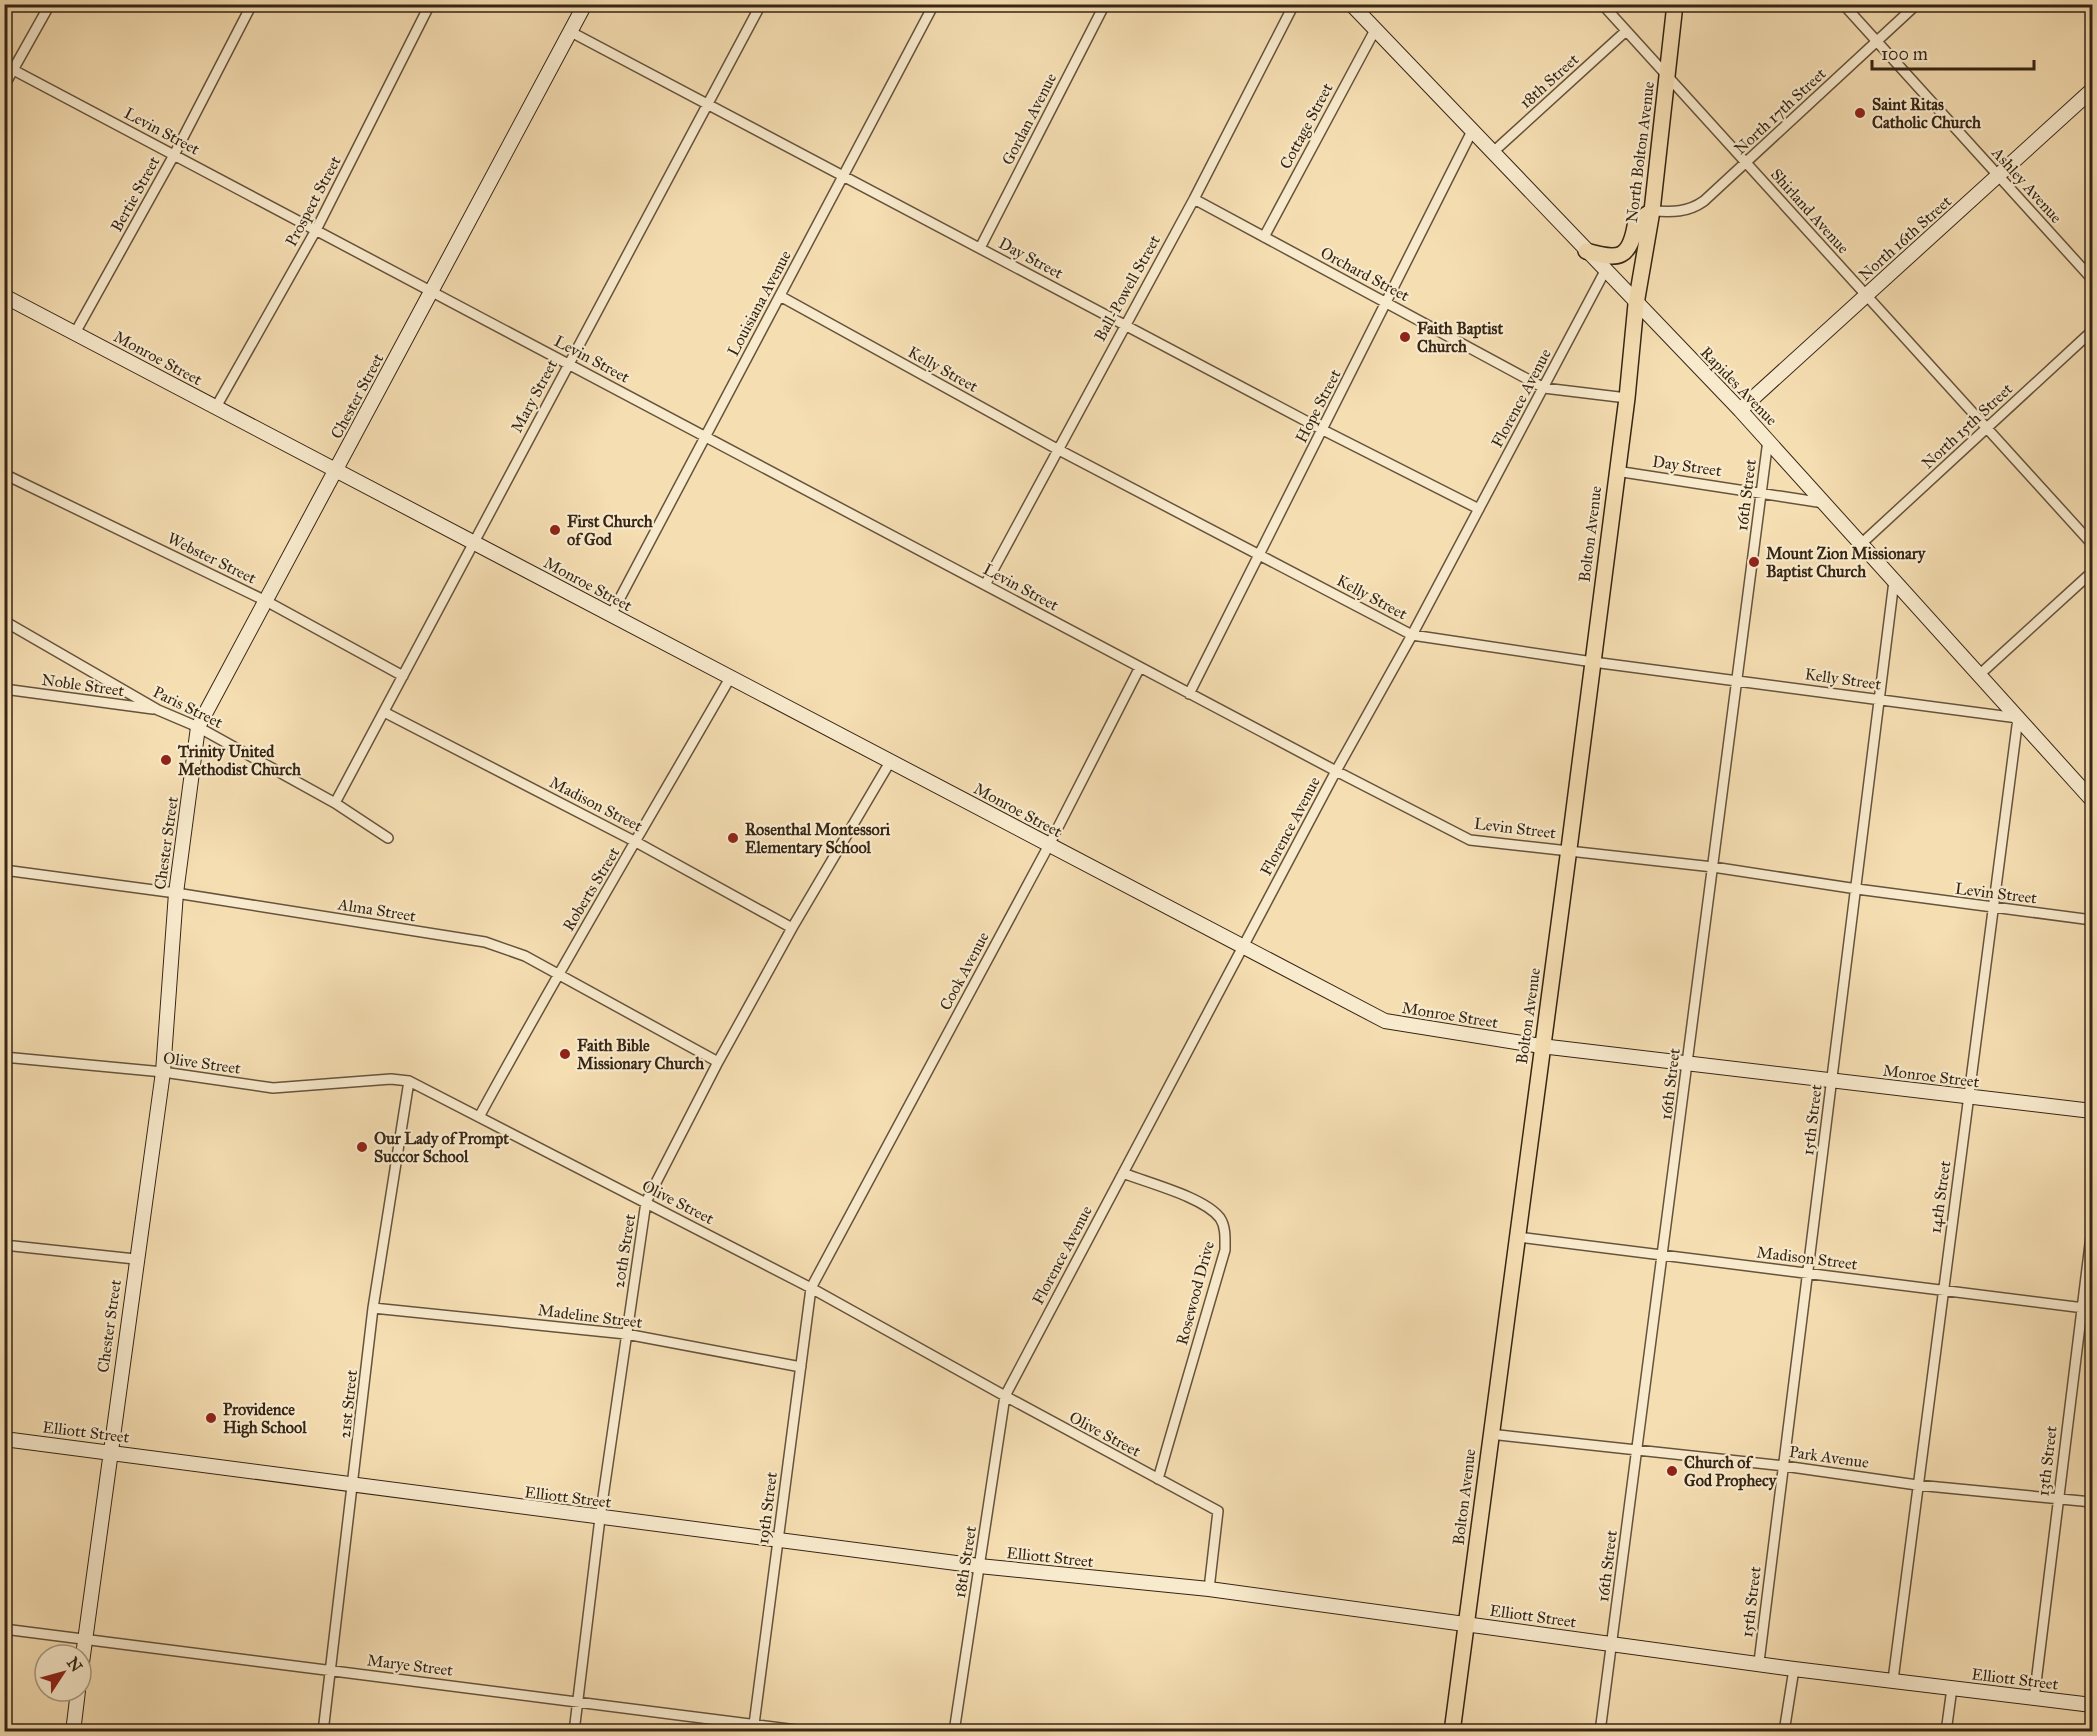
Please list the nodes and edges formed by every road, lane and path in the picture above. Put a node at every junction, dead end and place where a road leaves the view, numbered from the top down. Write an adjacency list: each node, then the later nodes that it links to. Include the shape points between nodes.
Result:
1 (50, 4): 21 (street)
2 (252, 4): 28 (street, Bertie Street)
3 (430, 4): 34 (street, Prospect Street)
4 (762, 4): 25 (street, Mary Street)
5 (934, 4): 30 (street, Louisiana Avenue)
6 (1106, 4): 36 (street, Gordan Avenue)
7 (1294, 4): 32 (street, Ball-Powell Street)
8 (1351, 4): 16 (main road, Rapides Avenue)
9 (1602, 4): 17 (street, Shirland Avenue)
10 (1675, 4): 22 (main road, North Bolton Avenue)
11 (1843, 4): 19 (street, Ashley Avenue)
12 (1917, 4): 19 (street, North 17th Street)
13 (2086, 4): 15 (street)
14 (581, 6): 18 (main road, Chester Street)
15 (2092, 12)
16 (1375, 30): 26 (main road, Rapides Avenue); 35 (street, Cottage Street)
17 (1626, 31): 22 (street, Shirland Avenue); 27 (street, 18th Street)
18 (571, 32): 25 (street, Day Street); 40 (main road, Chester Street)
19 (1876, 42): 29 (street, North 17th Street); 31 (street, Ashley Avenue)
20 (4, 65): 21 (street, Levin Street)
21 (14, 70): 23 (street); 28 (street, Levin Street)
22 (1667, 76): 29 (street, Shirland Avenue); 33 (main road, North Bolton Avenue)
23 (4, 86)
24 (2092, 90): 31 (main road, North 16th Street)
25 (707, 104): 30 (street, Day Street); 49 (street, Mary Street)
26 (1472, 131): 27 (main road, Rapides Avenue); 44 (street, Hope Street)
27 (1492, 153): 37 (main road, Rapides Avenue)
28 (174, 155): 34 (street, Levin Street); 48 (street, Bertie Street)
29 (1746, 163): 33 (street, North 17th Street, via 1693,209); 41 (street, Shirland Avenue)
30 (844, 176): 36 (street, Day Street); 43 (street, Louisiana Avenue)
31 (1998, 176): 39 (street, Ashley Avenue); 41 (main road, North 16th Street)
32 (1194, 199): 35 (street, Orchard Street); 46 (street, Ball-Powell Street)
33 (1652, 211): 37 (main road, via 1636,221 1632,242 1618,257); 45 (main road, North Bolton Avenue)
34 (316, 230): 40 (street, Levin Street); 52 (street, Prospect Street)
35 (1264, 237): 44 (street, Orchard Street)
36 (980, 248): 46 (street, Day Street)
37 (1586, 251): 38 (main road, Rapides Avenue)
38 (1605, 272): 45 (main road, Rapides Avenue); 50 (street, Florence Avenue)
39 (2092, 279)
40 (432, 292): 49 (street, Levin Street); 59 (main road, Chester Street)
41 (1866, 295): 53 (main road, North 16th Street); 54 (street, Shirland Avenue)
42 (4, 296): 48 (main road, Monroe Street)
43 (780, 296): 56 (street, Louisiana Avenue); 58 (street, Kelly Street)
44 (1386, 303): 50 (street, Orchard Street); 55 (street, Hope Street)
45 (1636, 304): 51 (main road, Bolton Avenue); 53 (main road, Rapides Avenue)
46 (1124, 324): 55 (street, Day Street); 58 (street, Ball-Powell Street)
47 (2092, 331): 54 (street, North 15th Street)
48 (75, 333): 52 (main road, Monroe Street)
49 (569, 364): 56 (street, Levin Street); 65 (street, Mary Street)
50 (1544, 388): 51 (street, Orchard Street); 64 (street, Florence Avenue)
51 (1627, 398): 60 (main road, Bolton Avenue)
52 (216, 407): 59 (main road, Monroe Street)
53 (1740, 410): 57 (main road, Rapides Avenue)
54 (1987, 428): 66 (street, North 15th Street); 67 (street, Shirland Avenue)
55 (1323, 430): 64 (street, Day Street); 68 (street, Hope Street)
56 (706, 437): 71 (street, Levin Street); 73 (street, Louisiana Avenue)
57 (1768, 440): 62 (street, 16th Street); 63 (main road, Rapides Avenue)
58 (1058, 449): 68 (street, Kelly Street); 71 (street, Ball-Powell Street)
59 (336, 470): 65 (main road, Monroe Street); 72 (main road, Chester Street)
60 (1616, 471): 62 (street, Day Street); 76 (main road, Bolton Avenue)
61 (4, 474): 72 (street, Webster Street)
62 (1762, 492): 63 (street, Day Street); 81 (street, 16th Street)
63 (1824, 503): 66 (main road, Rapides Avenue)
64 (1479, 508): 75 (street, Florence Avenue)
65 (474, 543): 73 (main road, Monroe Street); 79 (street, Mary Street)
66 (1861, 544): 70 (main road, Rapides Avenue)
67 (2092, 544)
68 (1259, 553): 75 (street, Kelly Street); 83 (street, Hope Street)
69 (2092, 572): 78 (street)
70 (1894, 581): 78 (main road, Rapides Avenue); 84 (street, 15th Street)
71 (985, 585): 77 (street, Levin Street)
72 (266, 601): 79 (street, Webster Street); 88 (main road, Chester Street)
73 (611, 615): 80 (main road, Monroe Street)
74 (4, 621): 85 (street, Paris Street)
75 (1412, 635): 76 (street, Kelly Street); 90 (street, Florence Avenue)
76 (1593, 662): 81 (street, Kelly Street); 96 (main road, Bolton Avenue)
77 (1140, 667): 83 (street, Levin Street); 95 (street, Cook Avenue)
78 (1979, 675): 87 (main road, Rapides Avenue)
79 (403, 676): 86 (street, Mary Street)
80 (730, 678): 89 (main road, Monroe Street); 94 (street, Roberts Street)
81 (1738, 680): 84 (street, Kelly Street); 97 (street, 16th Street)
82 (4, 689): 85 (street, Noble Street)
83 (1189, 693): 90 (street, Levin Street)
84 (1881, 699): 87 (street, Kelly Street); 99 (street, 15th Street)
85 (158, 710): 88 (street, Paris Street)
86 (384, 712): 92 (street, Mary Street); 94 (street, Madison Street)
87 (2018, 718): 91 (main road, Rapides Avenue); 101 (street, 14th Street)
88 (198, 727): 92 (street, Paris Street); 100 (main road, Chester Street)
89 (890, 762): 95 (main road, Monroe Street); 103 (street, 20th Street)
90 (1336, 771): 96 (street, Levin Street, via 1470,840); 104 (street, Florence Avenue)
91 (2092, 800)
92 (335, 803): 93 (street, Paris Street)
93 (388, 838)
94 (636, 842): 103 (street, Madison Street); 105 (street, Roberts Street)
95 (1049, 845): 104 (main road, Monroe Street); 124 (street, Cook Avenue)
96 (1569, 850): 97 (street, Levin Street); 106 (main road, Bolton Avenue)
97 (1713, 867): 99 (street, Levin Street); 109 (street, 16th Street)
98 (4, 870): 100 (street, Alma Street)
99 (1857, 890): 101 (street, Levin Street); 112 (street, 15th Street)
100 (176, 893): 105 (street, Alma Street, via 485,942 525,956); 110 (main road, Chester Street)
101 (1994, 908): 102 (street, Levin Street); 113 (street, 14th Street)
102 (2092, 920)
103 (792, 928): 108 (street, 20th Street)
104 (1243, 947): 106 (main road, Monroe Street, via 1385,1021); 116 (street, Florence Avenue)
105 (557, 974): 108 (street, Alma Street); 115 (street, Roberts Street)
106 (1541, 1046): 109 (main road, Monroe Street); 119 (main road, Bolton Avenue)
107 (4, 1057): 110 (street, Olive Street)
108 (718, 1062): 117 (street, 20th Street)
109 (1688, 1062): 112 (main road, Monroe Street); 121 (street, 16th Street)
110 (163, 1072): 111 (street, Olive Street, via 273,1088); 122 (main road, Chester Street)
111 (409, 1081): 115 (street, Olive Street); 126 (street, 21st Street)
112 (1833, 1081): 113 (main road, Monroe Street); 123 (street, 15th Street)
113 (1969, 1097): 114 (main road, Monroe Street); 125 (street, 14th Street)
114 (2092, 1111)
115 (479, 1117): 117 (street, Olive Street)
116 (1123, 1173): 130 (street, Florence Avenue); 136 (street, Rosewood Drive, via 1205,1205 1220,1219 1225,1233 1225,1250)
117 (646, 1202): 124 (street, Olive Street); 128 (street, 20th Street)
118 (2092, 1228): 127 (street, 13th Street)
119 (1518, 1237): 121 (street, Madison Street); 131 (main road, Bolton Avenue)
120 (4, 1245): 122 (street)
121 (1662, 1257): 123 (street, Madison Street); 134 (street, 16th Street)
122 (135, 1259): 133 (main road, Chester Street)
123 (1808, 1273): 125 (street, Madison Street); 135 (street, 15th Street)
124 (811, 1288): 129 (street, 19th Street); 130 (street, Olive Street)
125 (1943, 1289): 127 (street, Madison Street); 137 (street, 14th Street)
126 (373, 1308): 128 (street, Madeline Street); 138 (street, 21st Street)
127 (2087, 1308): 139 (street, 13th Street)
128 (626, 1334): 129 (street, Madeline Street); 141 (street, 20th Street)
129 (801, 1367): 142 (street, 19th Street)
130 (1005, 1396): 136 (street, Olive Street); 143 (street, 18th Street)
131 (1490, 1434): 134 (street, Park Avenue); 145 (main road, Bolton Avenue)
132 (4, 1439): 133 (main road, Elliott Street)
133 (109, 1451): 138 (main road, Elliott Street); 147 (main road, Chester Street)
134 (1637, 1451): 135 (street, Park Avenue); 149 (street, 16th Street)
135 (1784, 1466): 137 (street, Park Avenue); 150 (street, 15th Street)
136 (1158, 1479): 144 (street, Olive Street, via 1218,1511)
137 (1917, 1485): 139 (street, Park Avenue); 153 (street, 14th Street)
138 (354, 1486): 141 (main road, Elliott Street); 152 (street, 21st Street)
139 (2058, 1499): 140 (street, Park Avenue); 155 (street, 13th Street)
140 (2092, 1502)
141 (600, 1518): 142 (main road, Elliott Street); 156 (street, 20th Street)
142 (778, 1540): 143 (main road, Elliott Street); 159 (street, 19th Street)
143 (979, 1566): 144 (main road, Elliott Street); 164 (street, 18th Street)
144 (1209, 1589): 145 (main road, Elliott Street)
145 (1466, 1624): 149 (main road, Elliott Street); 165 (main road, Bolton Avenue)
146 (4, 1629): 147 (street, Marye Street)
147 (86, 1638): 148 (main road, Chester Street); 152 (street, Marye Street)
148 (85, 1643)
149 (1612, 1644): 150 (main road, Elliott Street); 166 (street, 16th Street)
150 (1759, 1662): 151 (main road, Elliott Street)
151 (1794, 1669): 153 (main road, Elliott Street); 167 (street)
152 (331, 1670): 156 (street, Marye Street); 161 (street, 21st Street)
153 (1893, 1680): 154 (main road, Elliott Street)
154 (1953, 1688): 155 (main road, Elliott Street); 168 (street)
155 (2034, 1699): 158 (main road, Elliott Street)
156 (578, 1701): 159 (street, Marye Street); 162 (street, 20th Street)
157 (76, 1703): 160 (main road)
158 (2092, 1705)
159 (754, 1727): 163 (street, Marye Street)
160 (73, 1731)
161 (323, 1731)
162 (574, 1731)
163 (812, 1731)
164 (954, 1731)
165 (1452, 1731)
166 (1600, 1731)
167 (1784, 1731)
168 (1946, 1731)

